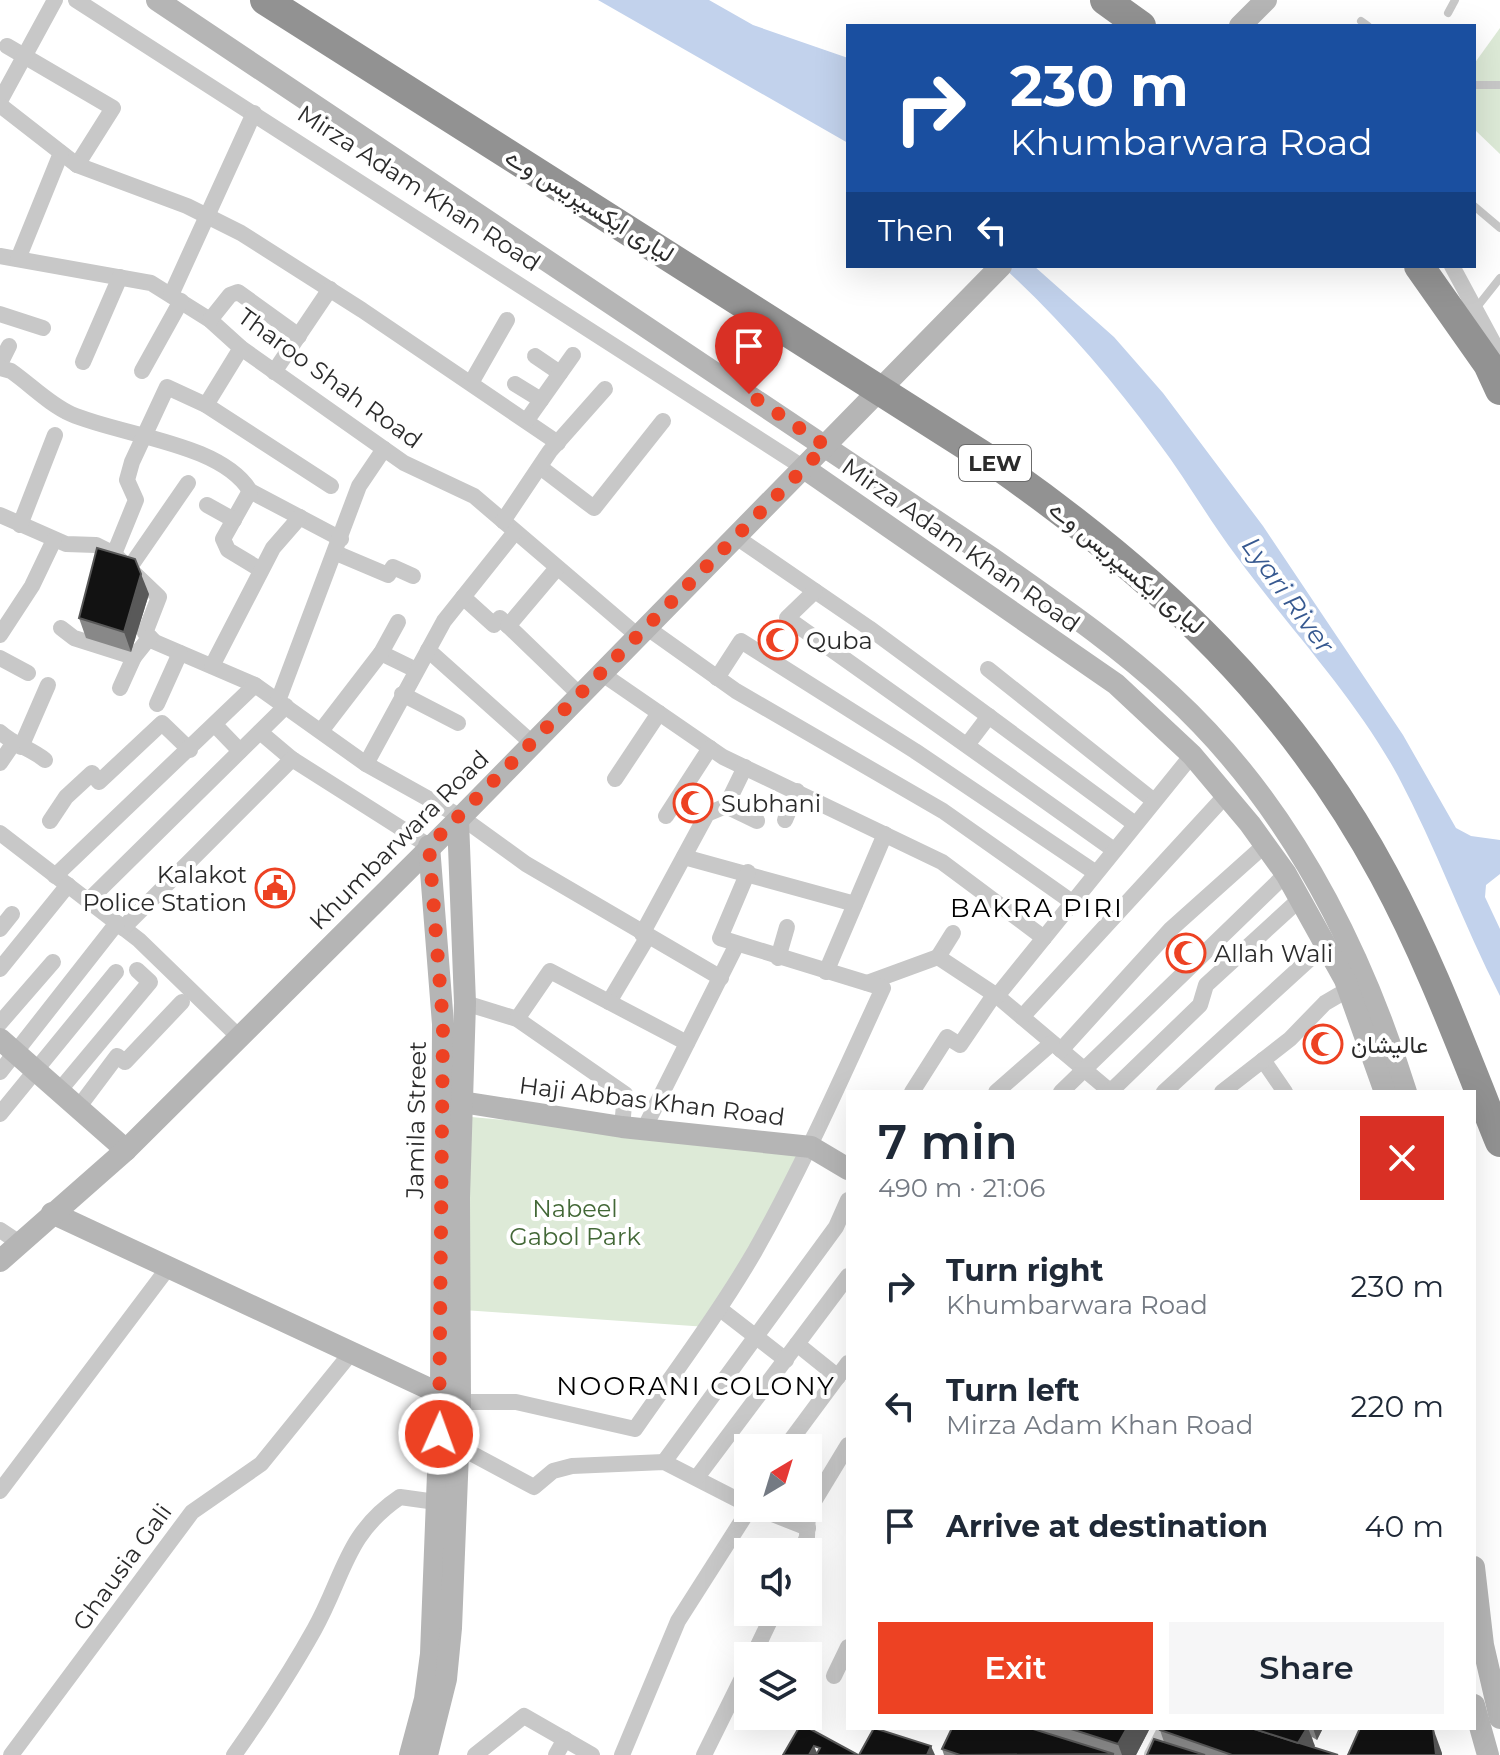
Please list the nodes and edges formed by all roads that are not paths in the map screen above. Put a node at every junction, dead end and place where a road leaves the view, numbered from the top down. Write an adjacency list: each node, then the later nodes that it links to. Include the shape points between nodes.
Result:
1 (55, 0): 12 (street)
2 (76, 0): 16 (street, Mirza Adam Khan Road)
3 (157, 0): 58 (main road, Mirza Adam Khan Road)
4 (265, 0): 198 (highway, لیاری ایکسپریس وے / LEW, bridge, via 1002,468 1093,534 1179,607 1258,688 1363,838 1416,939)
5 (1105, 0): 9 (highway)
6 (1266, 0): 10 (main road)
7 (1455, 0): 8 (lane)
8 (1448, 13)
9 (1138, 24)
10 (1242, 24)
11 (7, 46): 12 (street)
12 (24, 57): 15 (street); 18 (street, via 113,108)
13 (1476, 85): 14 (lane)
14 (1500, 85)
15 (0, 103): 17 (street)
16 (254, 113): 20 (street); 61 (street, Mirza Adam Khan Road)
17 (61, 153): 18 (street); 23 (street)
18 (77, 165): 20 (street)
19 (1476, 208): 21 (lane)
20 (209, 217): 29 (street); 30 (street)
21 (1500, 228)
22 (0, 256): 23 (street, Tharoo Shah Road)
23 (18, 259): 27 (street, Tharoo Shah Road)
24 (999, 268): 58 (main road, Khumbarwara Road)
25 (1420, 268): 50 (highway, via 1471,338)
26 (1453, 268): 31 (street)
27 (120, 277): 30 (street, Tharoo Shah Road, via 151,283); 42 (street)
28 (1500, 278): 31 (lane)
29 (330, 289): 36 (street); 47 (street)
30 (176, 298): 33 (street, Tharoo Shah Road); 44 (street)
31 (1477, 307): 40 (street)
32 (0, 314): 35 (street)
33 (210, 320): 36 (street, via 238,292); 38 (street, Tharoo Shah Road)
34 (507, 320): 47 (street)
35 (43, 328)
36 (299, 336): 45 (street)
37 (9, 346): 43 (street)
38 (241, 348): 45 (street, Tharoo Shah Road); 52 (street)
39 (573, 355): 46 (street)
40 (1500, 355)
41 (535, 356): 46 (street)
42 (83, 362)
43 (0, 366): 56 (street, via 68,413)
44 (142, 371)
45 (274, 372): 59 (street, Tharoo Shah Road)
46 (560, 373): 51 (street)
47 (471, 383): 53 (street)
48 (515, 384): 51 (street)
49 (605, 389): 57 (street)
50 (1500, 390)
51 (541, 400): 53 (street)
52 (206, 405): 56 (street, via 167,387); 63 (street)
53 (527, 420): 57 (street)
54 (663, 421): 60 (street, via 594,508)
55 (55, 435): 69 (street)
56 (142, 437): 64 (street, via 208,455); 74 (street, via 127,480 136,500)
57 (558, 443): 60 (street)
58 (826, 446): 61 (main road, Khumbarwara Road); 192 (main road, Mirza Adam Khan Road, via 1074,616 1213,736 1291,839 1336,917 1370,991)
59 (384, 449): 70 (street, Tharoo Shah Road, via 474,496); 73 (street, via 359,486)
60 (540, 467): 70 (street)
61 (804, 468): 71 (main road, Khumbarwara Road); 118 (main road, Mirza Adam Khan Road, via 1116,684)
62 (188, 483): 75 (street)
63 (331, 486)
64 (250, 491): 67 (street); 68 (street)
65 (207, 505): 68 (street)
66 (0, 515): 69 (street)
67 (300, 517): 73 (street); 77 (street)
68 (234, 520): 77 (street, via 223,539 228,550)
69 (20, 525): 72 (street)
70 (509, 527): 76 (street, Tharoo Shah Road); 80 (street)
71 (736, 537): 79 (street); 84 (main road, Khumbarwara Road)
72 (54, 540): 74 (street, via 96,545); 85 (street)
73 (339, 546): 78 (street, via 388,575 393,567); 104 (street)
74 (114, 554): 75 (street)
75 (130, 567): 86 (street, via 159,597 145,633)
76 (557, 568): 82 (street); 84 (street, Tharoo Shah Road)
77 (261, 570): 92 (street)
78 (413, 576)
79 (815, 591): 106 (street); 114 (street, via 787,618)
80 (463, 597): 82 (street, via 494,625 500,618); 87 (street)
81 (398, 622): 89 (street)
82 (508, 626): 102 (street)
83 (61, 628): 90 (street, via 74,638)
84 (642, 631): 96 (main road, Khumbarwara Road); 97 (street, Tharoo Shah Road)
85 (0, 635)
86 (150, 637): 88 (street); 90 (street)
87 (428, 650): 94 (street); 112 (street)
88 (180, 653): 92 (street); 103 (street)
89 (381, 653): 94 (street); 109 (street)
90 (134, 657): 100 (street)
91 (0, 658): 95 (street)
92 (212, 666): 99 (street)
93 (988, 669): 127 (street)
94 (416, 670): 101 (street)
95 (28, 673)
96 (601, 673): 102 (main road, Khumbarwara Road); 105 (street)
97 (717, 678): 142 (street, via 741,641); 147 (street, Tharoo Shah Road, via 943,811)
98 (48, 685): 113 (street)
99 (255, 685): 104 (street); 108 (street)
100 (120, 688)
101 (402, 694): 107 (street); 122 (street)
102 (580, 695): 112 (main road, Khumbarwara Road)
103 (157, 704)
104 (282, 704): 109 (street); 111 (street)
105 (659, 713): 115 (street); 124 (street)
106 (989, 716): 114 (street); 134 (street)
107 (458, 723)
108 (215, 725): 116 (street); 117 (street)
109 (321, 731): 122 (street)
110 (0, 732): 113 (street)
111 (260, 732): 117 (street); 119 (street)
112 (532, 743): 130 (main road, Khumbarwara Road)
113 (17, 745): 120 (street); 121 (street)
114 (967, 745): 139 (street)
115 (710, 748): 123 (street); 129 (street)
116 (190, 750): 132 (street, via 162,723 99,782 92,773); 144 (street)
117 (240, 751): 146 (street)
118 (1192, 755): 126 (main road, Mirza Adam Khan Road); 127 (street)
119 (292, 759): 138 (street); 150 (street)
120 (45, 760)
121 (0, 763)
122 (366, 764): 130 (street)
123 (745, 767): 125 (street); 128 (street)
124 (615, 779)
125 (797, 791): 131 (street); 136 (street)
126 (1226, 795): 137 (main road, Mirza Adam Khan Road); 172 (street)
127 (1154, 801): 134 (street)
128 (726, 806): 133 (street); 140 (street, via 707,814)
129 (666, 816)
130 (460, 819): 138 (main road, Khumbarwara Road); 154 (street); 171 (main road)
131 (785, 820)
132 (50, 821)
133 (757, 821)
134 (1135, 824): 139 (street)
135 (0, 833): 144 (street)
136 (885, 834): 148 (street); 155 (street, via 942,862)
137 (1266, 844): 143 (main road, Mirza Adam Khan Road); 178 (street, via 1171,929)
138 (429, 846): 175 (main road, Khumbarwara Road); 194 (main road, Jamila Street)
139 (1114, 850): 142 (street)
140 (684, 857): 141 (street); 154 (street)
141 (748, 872): 148 (street); 156 (street, via 720,938)
142 (1096, 873): 147 (street)
143 (1286, 874): 145 (main road, Mirza Adam Khan Road); 180 (street)
144 (62, 880): 146 (street); 161 (street)
145 (1300, 899): 157 (main road, Mirza Adam Khan Road); 187 (street, via 1206,985 1200,1005)
146 (88, 901): 150 (street)
147 (1072, 902): 155 (street)
148 (855, 904): 164 (street)
149 (12, 914): 152 (street)
150 (120, 926): 175 (street); 177 (street)
151 (787, 927): 159 (street)
152 (0, 929)
153 (953, 933): 158 (street)
154 (644, 936): 165 (street); 170 (street)
155 (1044, 938): 168 (street)
156 (737, 944): 159 (street); 165 (street)
157 (1326, 944): 167 (main road, Mirza Adam Khan Road); 188 (street)
158 (938, 957): 166 (street); 168 (street)
159 (778, 958): 164 (street)
160 (53, 962): 174 (street)
161 (0, 969)
162 (137, 970): 193 (street, via 150,982)
163 (116, 972): 181 (street)
164 (826, 972): 166 (street)
165 (721, 978): 176 (street)
166 (867, 983): 199 (street, via 883,988)
167 (1349, 989): 179 (street, via 1325,1003); 191 (main road, Mirza Adam Khan Road)
168 (995, 995): 172 (street); 183 (street, via 960,1045 947,1037)
169 (182, 1002): 195 (street, via 125,1062 117,1056)
170 (609, 1002): 173 (street, via 550,971); 176 (street)
171 (465, 1003): 173 (street); 194 (main road)
172 (1022, 1017): 178 (street)
173 (517, 1019): 197 (street, via 625,1094)
174 (0, 1023)
175 (239, 1037): 200 (main road, Khumbarwara Road)
176 (687, 1043): 197 (street)
177 (8, 1046): 181 (main road); 182 (street)
178 (1057, 1047): 180 (street); 184 (street)
179 (1263, 1060): 189 (street); 190 (street)
180 (1083, 1068): 185 (street); 186 (street)
181 (35, 1070): 193 (main road); 196 (street)
182 (0, 1072)
183 (913, 1090)
184 (999, 1090)
185 (1063, 1090)
186 (1109, 1090)
187 (1113, 1090)
188 (1166, 1090)
189 (1225, 1090)
190 (1284, 1090)
191 (1384, 1090)
192 (1405, 1090)
193 (59, 1091): 195 (main road)
194 (453, 1101): 197 (main road, Haji Abbas Khan Road); 214 (main road)
195 (78, 1108): 200 (main road)
196 (0, 1114)
197 (633, 1128): 199 (main road, Haji Abbas Khan Road)
198 (1500, 1142)
199 (811, 1147): 201 (main road, Haji Abbas Khan Road); 208 (street)
200 (126, 1150): 203 (main road, Khumbarwara Road)
201 (846, 1168)
202 (846, 1204): 209 (street, via 836,1227)
203 (52, 1213): 204 (main road, Khumbarwara Road); 206 (main road)
204 (9, 1236): 205 (main road, Khumbarwara Road)
205 (0, 1261)
206 (168, 1268): 211 (main road); 220 (street)
207 (846, 1279): 210 (street)
208 (720, 1309): 209 (street); 214 (street, via 635,1429 516,1402)
209 (755, 1337): 212 (street); 218 (street)
210 (797, 1344): 212 (street); 213 (street)
211 (351, 1353): 214 (main road); 236 (street, Ghausia Gali, via 261,1464 192,1512)
212 (786, 1360): 219 (street)
213 (843, 1370): 215 (street)
214 (450, 1399): 216 (main road)
215 (795, 1434)
216 (449, 1441): 218 (street, via 534,1487 553,1471 572,1466); 222 (main road); 239 (main road, via 449,1656)
217 (846, 1448): 225 (street, via 808,1511)
218 (664, 1462): 219 (street)
219 (698, 1476): 221 (street)
220 (0, 1491)
221 (734, 1496)
222 (436, 1502): 237 (street, via 400,1497 381,1510 352,1544 317,1626); 238 (main road, via 431,1654)
223 (738, 1522): 243 (street, via 678,1621)
224 (793, 1522): 225 (street)
225 (808, 1528): 226 (street)
226 (805, 1538)
227 (1476, 1599): 229 (main road)
228 (846, 1651): 230 (street)
229 (1480, 1662): 233 (main road)
230 (834, 1676)
231 (734, 1694): 244 (street)
232 (1476, 1712): 246 (main road)
233 (1500, 1718)
234 (1165, 1730): 245 (street)
235 (565, 1739): 240 (street, via 524,1716); 241 (street); 242 (street)
236 (11, 1755)
237 (234, 1755)
238 (410, 1755)
239 (427, 1755)
240 (475, 1755)
241 (556, 1755)
242 (592, 1755)
243 (622, 1755)
244 (704, 1755)
245 (1152, 1755)
246 (1488, 1755)

